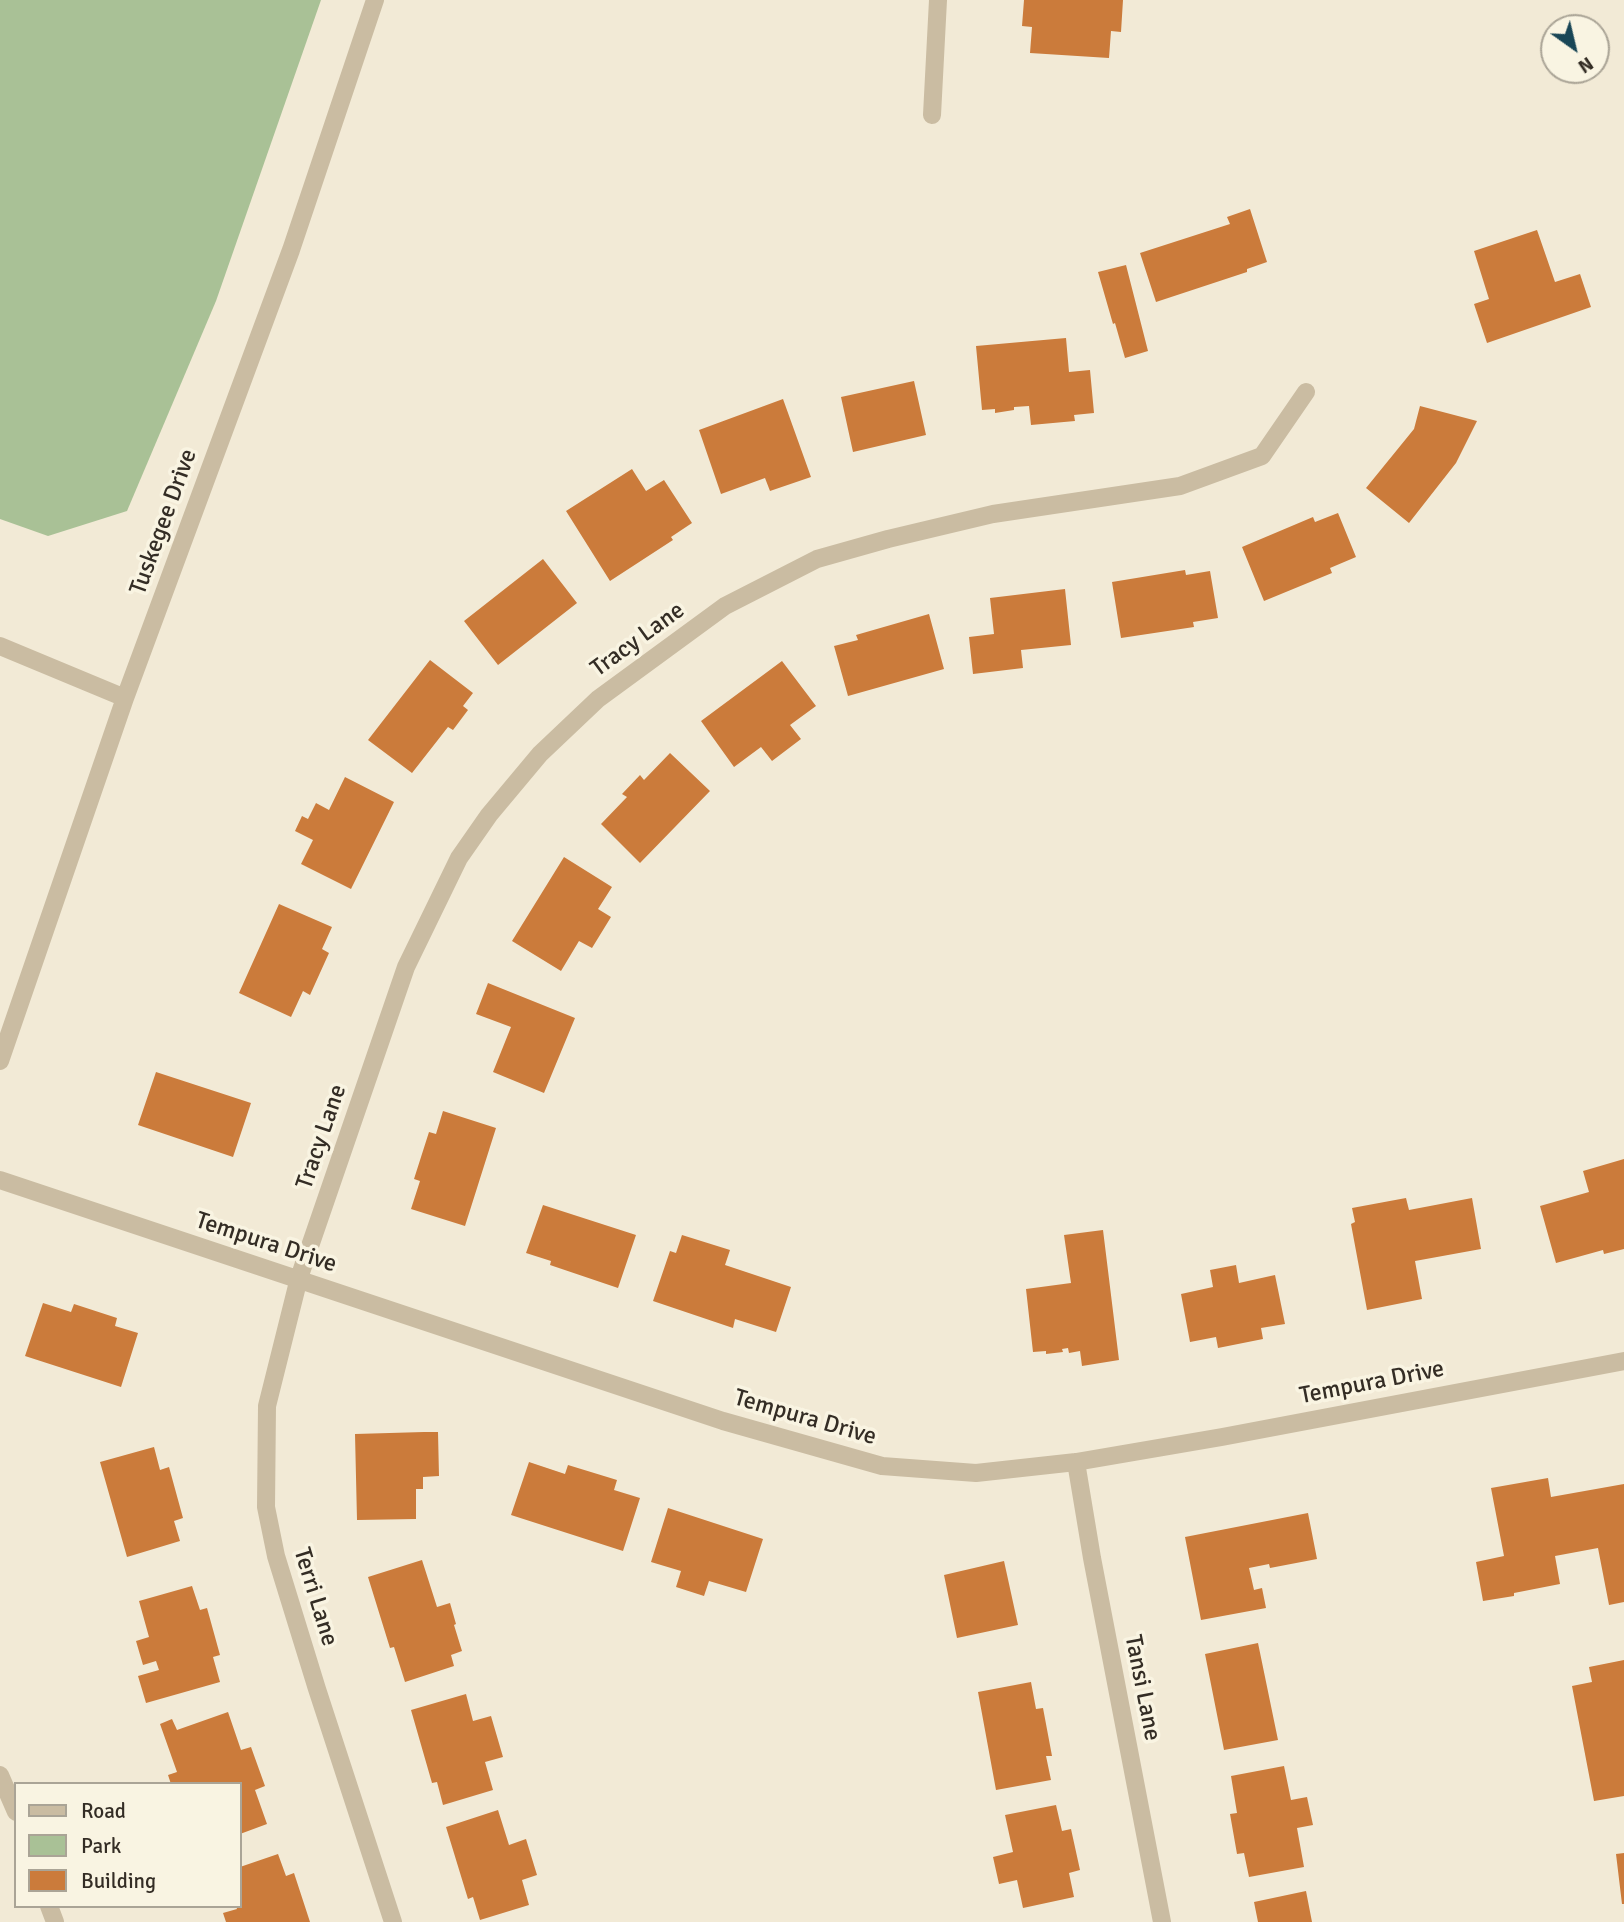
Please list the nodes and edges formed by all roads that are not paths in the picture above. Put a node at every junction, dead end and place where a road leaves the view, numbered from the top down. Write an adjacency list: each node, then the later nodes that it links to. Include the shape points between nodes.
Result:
1 (375, 0): 6 (street, Tuskegee Drive, via 291,250)
2 (938, 0): 3 (street)
3 (932, 115)
4 (1306, 392): 9 (street, Tracy Lane, via 1262,456 1180,486 993,514 817,559 725,606 598,699 540,754 459,858 406,967)
5 (0, 646): 6 (street)
6 (125, 698): 7 (street, Tuskegee Drive)
7 (0, 1061)
8 (0, 1180): 9 (street, Tempura Drive)
9 (299, 1278): 11 (street, Tempura Drive, via 723,1421 882,1466 976,1473); 14 (street, Terri Lane, via 267,1406 266,1507 276,1556)
10 (1624, 1361): 11 (street, Tempura Drive)
11 (1076, 1462): 15 (street, Tansi Lane)
12 (0, 1775): 13 (street)
13 (14, 1807)
14 (393, 1922)
15 (1163, 1922)

